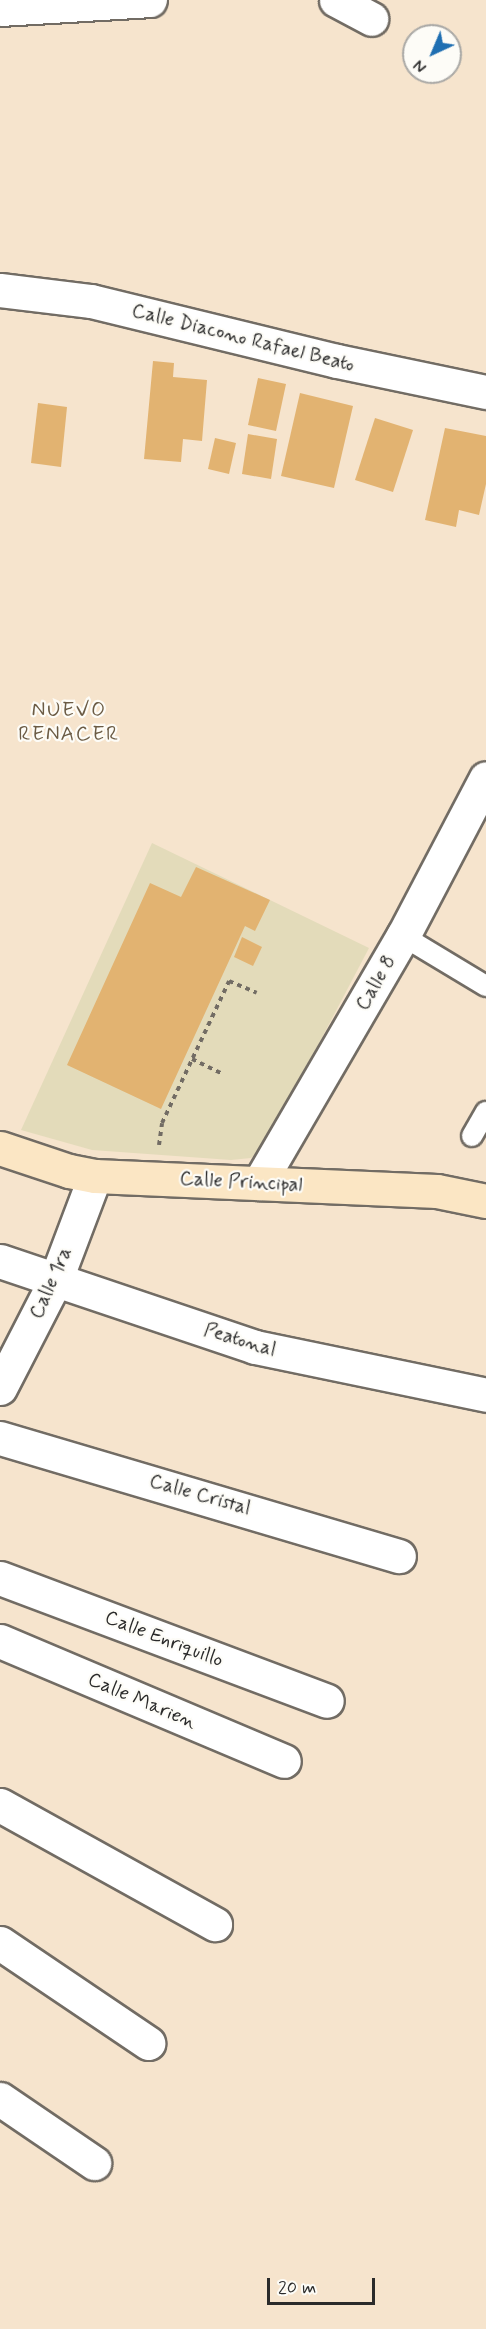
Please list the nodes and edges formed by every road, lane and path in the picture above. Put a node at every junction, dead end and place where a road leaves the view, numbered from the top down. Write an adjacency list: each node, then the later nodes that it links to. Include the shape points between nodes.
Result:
1 (150, 0): 3 (street)
2 (336, 0): 4 (street)
3 (0, 9)
4 (371, 19)
5 (0, 290): 6 (street, Calle Diacono Rafael Beato, via 91,301 337,361)
6 (486, 392)
7 (486, 778): 8 (street, Calle 8)
8 (403, 936): 9 (lane); 18 (street, Calle 8)
9 (486, 986)
10 (257, 993): 11 (path, via 229,981)
11 (192, 1059): 12 (path); 17 (path, via 162,1124)
12 (221, 1073)
13 (486, 1112): 14 (lane)
14 (472, 1136)
15 (0, 1148): 16 (street, Calle Principal, via 69,1172)
16 (95, 1176): 17 (street, Calle Principal); 21 (street, Calle 1ra)
17 (155, 1178): 18 (street, Calle Principal)
18 (259, 1184): 19 (street, Calle Principal, via 437,1191)
19 (486, 1201)
20 (0, 1261): 21 (street, Peatonal)
21 (56, 1279): 22 (street, Calle 1ra); 23 (street, Peatonal, via 255,1347)
22 (0, 1388)
23 (486, 1395)
24 (0, 1438): 25 (street, Calle Cristal)
25 (399, 1556)
26 (0, 1578): 28 (street, Calle Enriquillo)
27 (0, 1641): 29 (street, Calle Marien)
28 (327, 1701)
29 (284, 1761)
30 (0, 1805): 31 (street)
31 (215, 1924)
32 (0, 1942): 33 (street)
33 (148, 2043)
34 (0, 2099): 35 (street)
35 (94, 2163)

